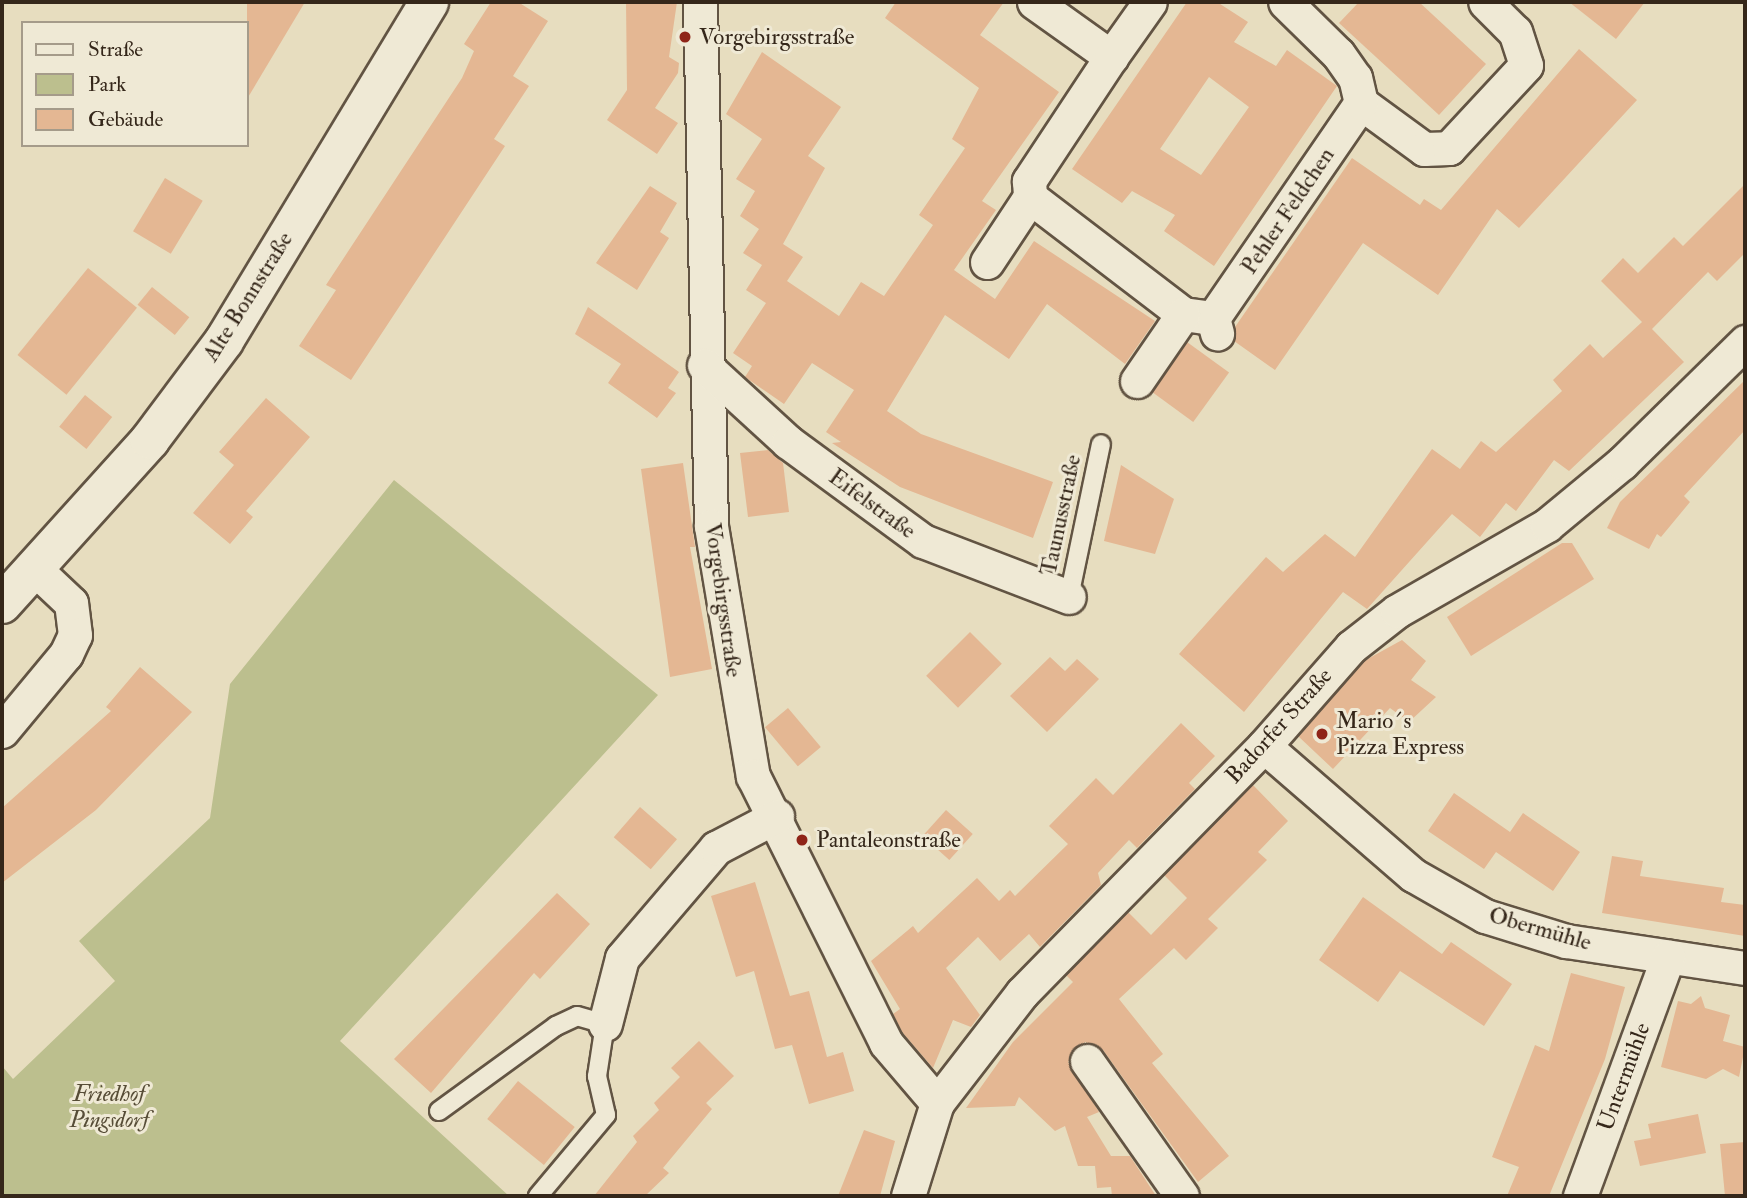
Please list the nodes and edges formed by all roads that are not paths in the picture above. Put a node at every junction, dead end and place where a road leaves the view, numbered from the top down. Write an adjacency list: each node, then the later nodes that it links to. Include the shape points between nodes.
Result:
1 (429, 2): 16 (main road, Alte Bonnstraße, via 224,341 150,440)
2 (700, 2): 13 (street, Vorgebirgsstraße)
3 (1034, 2): 7 (street)
4 (1150, 2): 7 (street)
5 (1485, 2): 8 (street, via 1515,32 1526,65 1449,148 1424,149)
6 (1289, 3): 8 (street, via 1356,78)
7 (1111, 57): 9 (street, via 1029,181)
8 (1361, 103): 11 (street, Pehler Feldchen)
9 (1030, 197): 10 (street); 11 (street)
10 (987, 262)
11 (1204, 322): 14 (street, Pehler Feldchen)
12 (1745, 342): 20 (street, Badorfer Straße, via 1622,463 1547,525 1397,611 1351,647)
13 (704, 365): 17 (street, Eifelstraße, via 788,442 923,541); 21 (street, Vorgebirgsstraße, via 711,526 734,678 753,776)
14 (1137, 381)
15 (1101, 444): 17 (lane, Taunusstraße)
16 (34, 568): 18 (main road, Alte Bonnstraße); 19 (street, via 71,603 75,635 66,654)
17 (1069, 597)
18 (2, 604)
19 (2, 731)
20 (1264, 746): 22 (street, Obermühle, via 1413,875 1485,916 1566,941); 26 (street, Badorfer Straße, via 1022,993)
21 (777, 816): 24 (street, via 716,848 621,958); 26 (street, Vorgebirgsstraße, via 841,962 886,1043)
22 (1668, 957): 23 (street, Obermühle); 31 (street, Untermühle)
23 (1745, 968)
24 (605, 1024): 27 (lane, via 577,1016 556,1026); 28 (lane, via 597,1076 606,1115)
25 (1087, 1061): 30 (street)
26 (937, 1103): 29 (street, Badorfer Straße)
27 (439, 1111)
28 (538, 1196)
29 (908, 1196)
30 (1182, 1196)
31 (1580, 1196)

